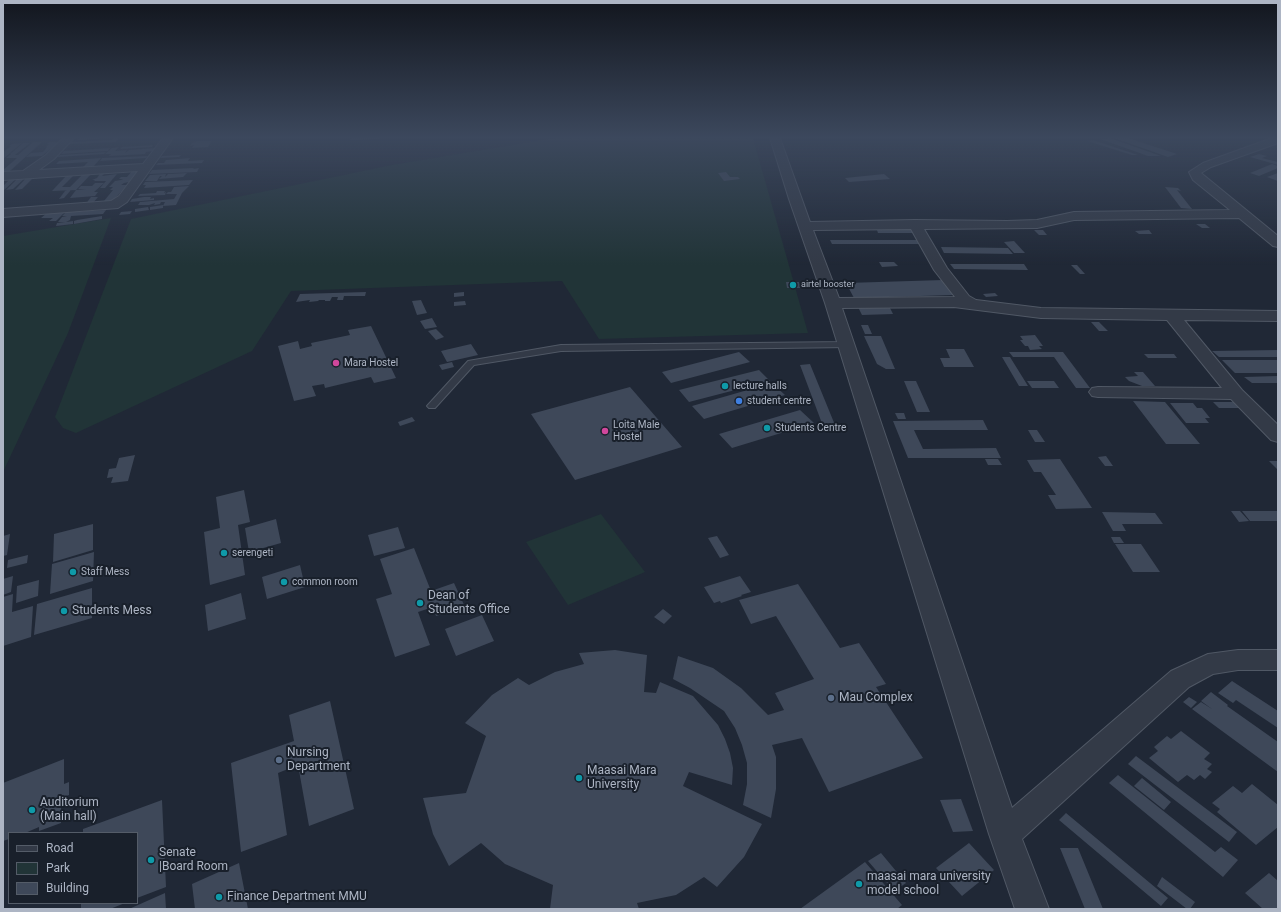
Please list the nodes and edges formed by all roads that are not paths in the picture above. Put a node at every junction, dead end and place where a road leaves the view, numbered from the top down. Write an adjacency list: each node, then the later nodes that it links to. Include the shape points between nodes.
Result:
1 (136, 181): 4 (street, via 123,199 114,205)
2 (790, 181): 7 (street)
3 (1201, 181): 5 (street)
4 (3, 213)
5 (1243, 214): 6 (street, via 1074,216 1037,224); 8 (street)
6 (915, 224): 7 (street); 10 (street, via 941,270)
7 (805, 226): 9 (street)
8 (1278, 243)
9 (833, 303): 10 (street); 13 (street)
10 (971, 304): 11 (street, via 1041,313)
11 (1171, 315): 12 (street); 15 (street)
12 (1278, 316)
13 (846, 345): 16 (lane, via 561,348 471,363); 19 (street)
14 (1098, 392): 15 (street)
15 (1236, 394): 17 (street)
16 (432, 406)
17 (1278, 436)
18 (1278, 660): 19 (street, via 1238,660 1208,664 1180,679)
19 (1005, 834): 20 (street)
20 (1032, 909)

